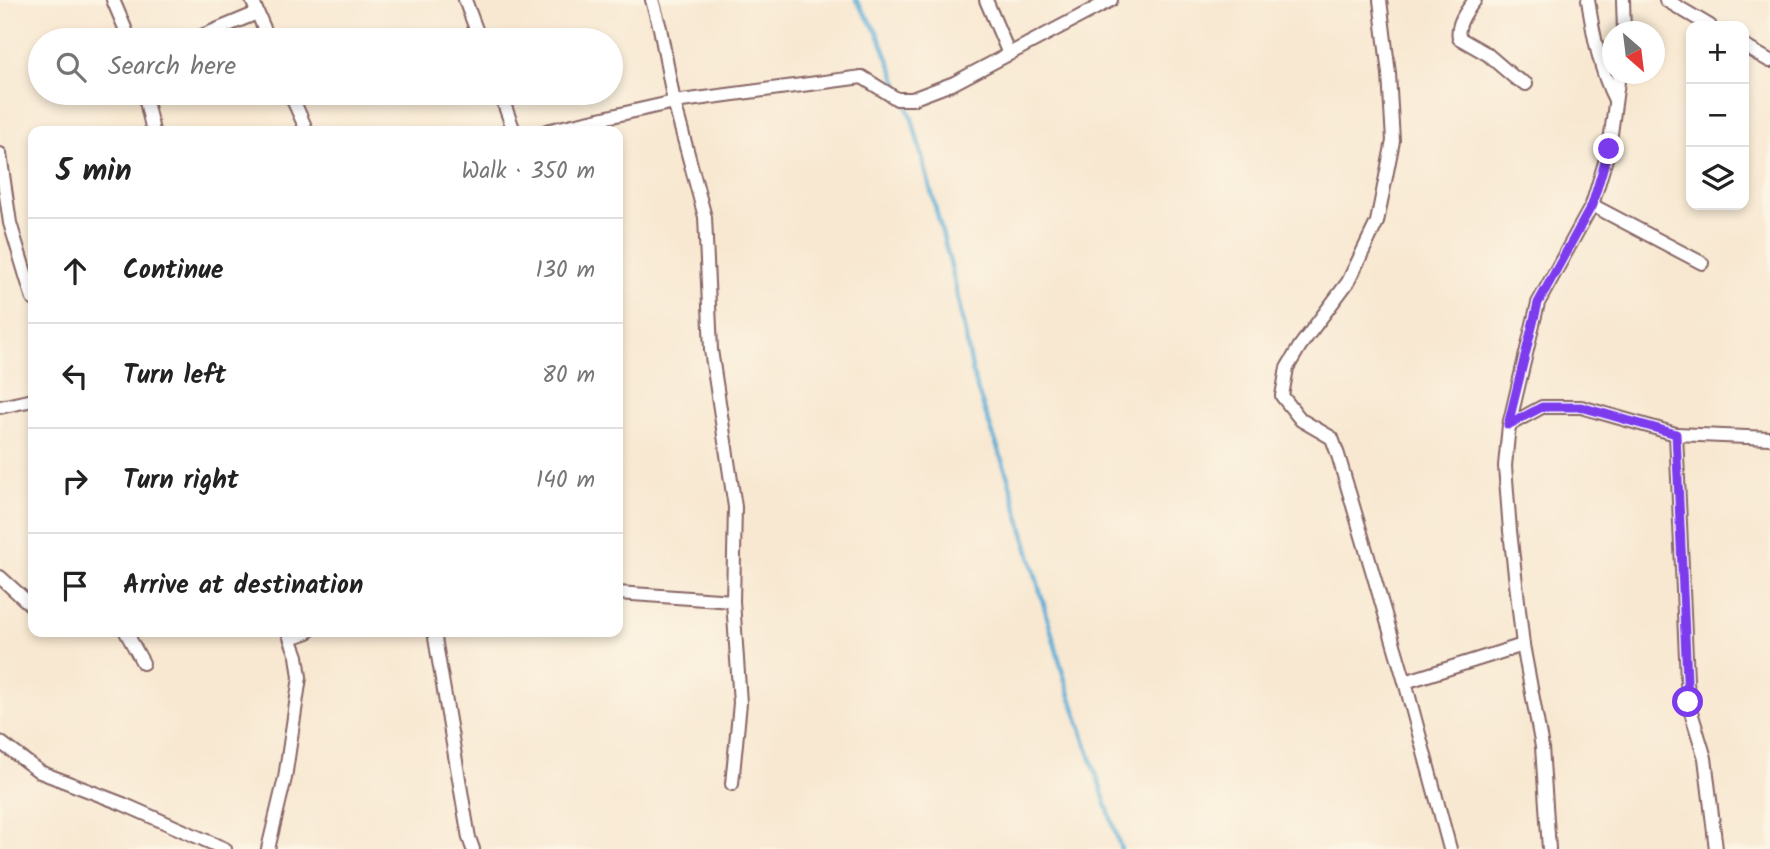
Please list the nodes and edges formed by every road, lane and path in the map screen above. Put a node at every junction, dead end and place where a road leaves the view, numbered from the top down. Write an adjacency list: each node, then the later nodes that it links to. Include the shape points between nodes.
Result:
1 (113, 0): 14 (street)
2 (465, 0): 17 (street)
3 (652, 0): 24 (street)
4 (986, 0): 19 (street)
5 (1111, 0): 19 (street)
6 (1380, 0): 50 (street, via 1393,141 1377,222 1348,282 1287,368 1282,396 1301,420 1332,438)
7 (1475, 0): 21 (street, via 1458,31 1459,38)
8 (1588, 0): 23 (street, via 1607,85)
9 (1623, 0): 12 (street)
10 (1666, 0): 13 (street)
11 (255, 6): 15 (street); 16 (street)
12 (1624, 21)
13 (1702, 21)
14 (125, 28)
15 (214, 28)
16 (263, 28)
17 (476, 28)
18 (1749, 49): 20 (street)
19 (1009, 54): 24 (street, via 912,99 897,99 862,78)
20 (1770, 61)
21 (1526, 83)
22 (1618, 84): 23 (street)
23 (1616, 101): 33 (street, via 1609,149)
24 (674, 102): 31 (street); 43 (street, via 705,216 711,350 735,507)
25 (147, 105): 28 (street)
26 (295, 105): 29 (street)
27 (504, 105): 30 (street)
28 (152, 126)
29 (305, 126)
30 (512, 126)
31 (568, 126)
32 (0, 153): 35 (street, via 10,223)
33 (1592, 205): 34 (street); 38 (street, via 1538,303)
34 (1702, 262)
35 (28, 282)
36 (28, 401): 37 (street)
37 (0, 407)
38 (1508, 425): 39 (street, via 1542,407 1581,407); 48 (street, via 1505,466)
39 (1676, 434): 40 (street); 58 (street, via 1688,702 1705,758)
40 (1770, 438)
41 (0, 577): 44 (street)
42 (623, 593): 43 (street)
43 (733, 601): 52 (street, via 740,703)
44 (28, 602)
45 (129, 637): 49 (street)
46 (290, 637): 54 (street, via 300,677 285,778)
47 (435, 637): 55 (street)
48 (1522, 645): 50 (street); 57 (street, via 1542,747)
49 (142, 663)
50 (1405, 682): 56 (street)
51 (0, 742): 53 (street, via 40,772)
52 (732, 784)
53 (225, 849)
54 (268, 849)
55 (473, 849)
56 (1450, 849)
57 (1549, 849)
58 (1716, 849)

